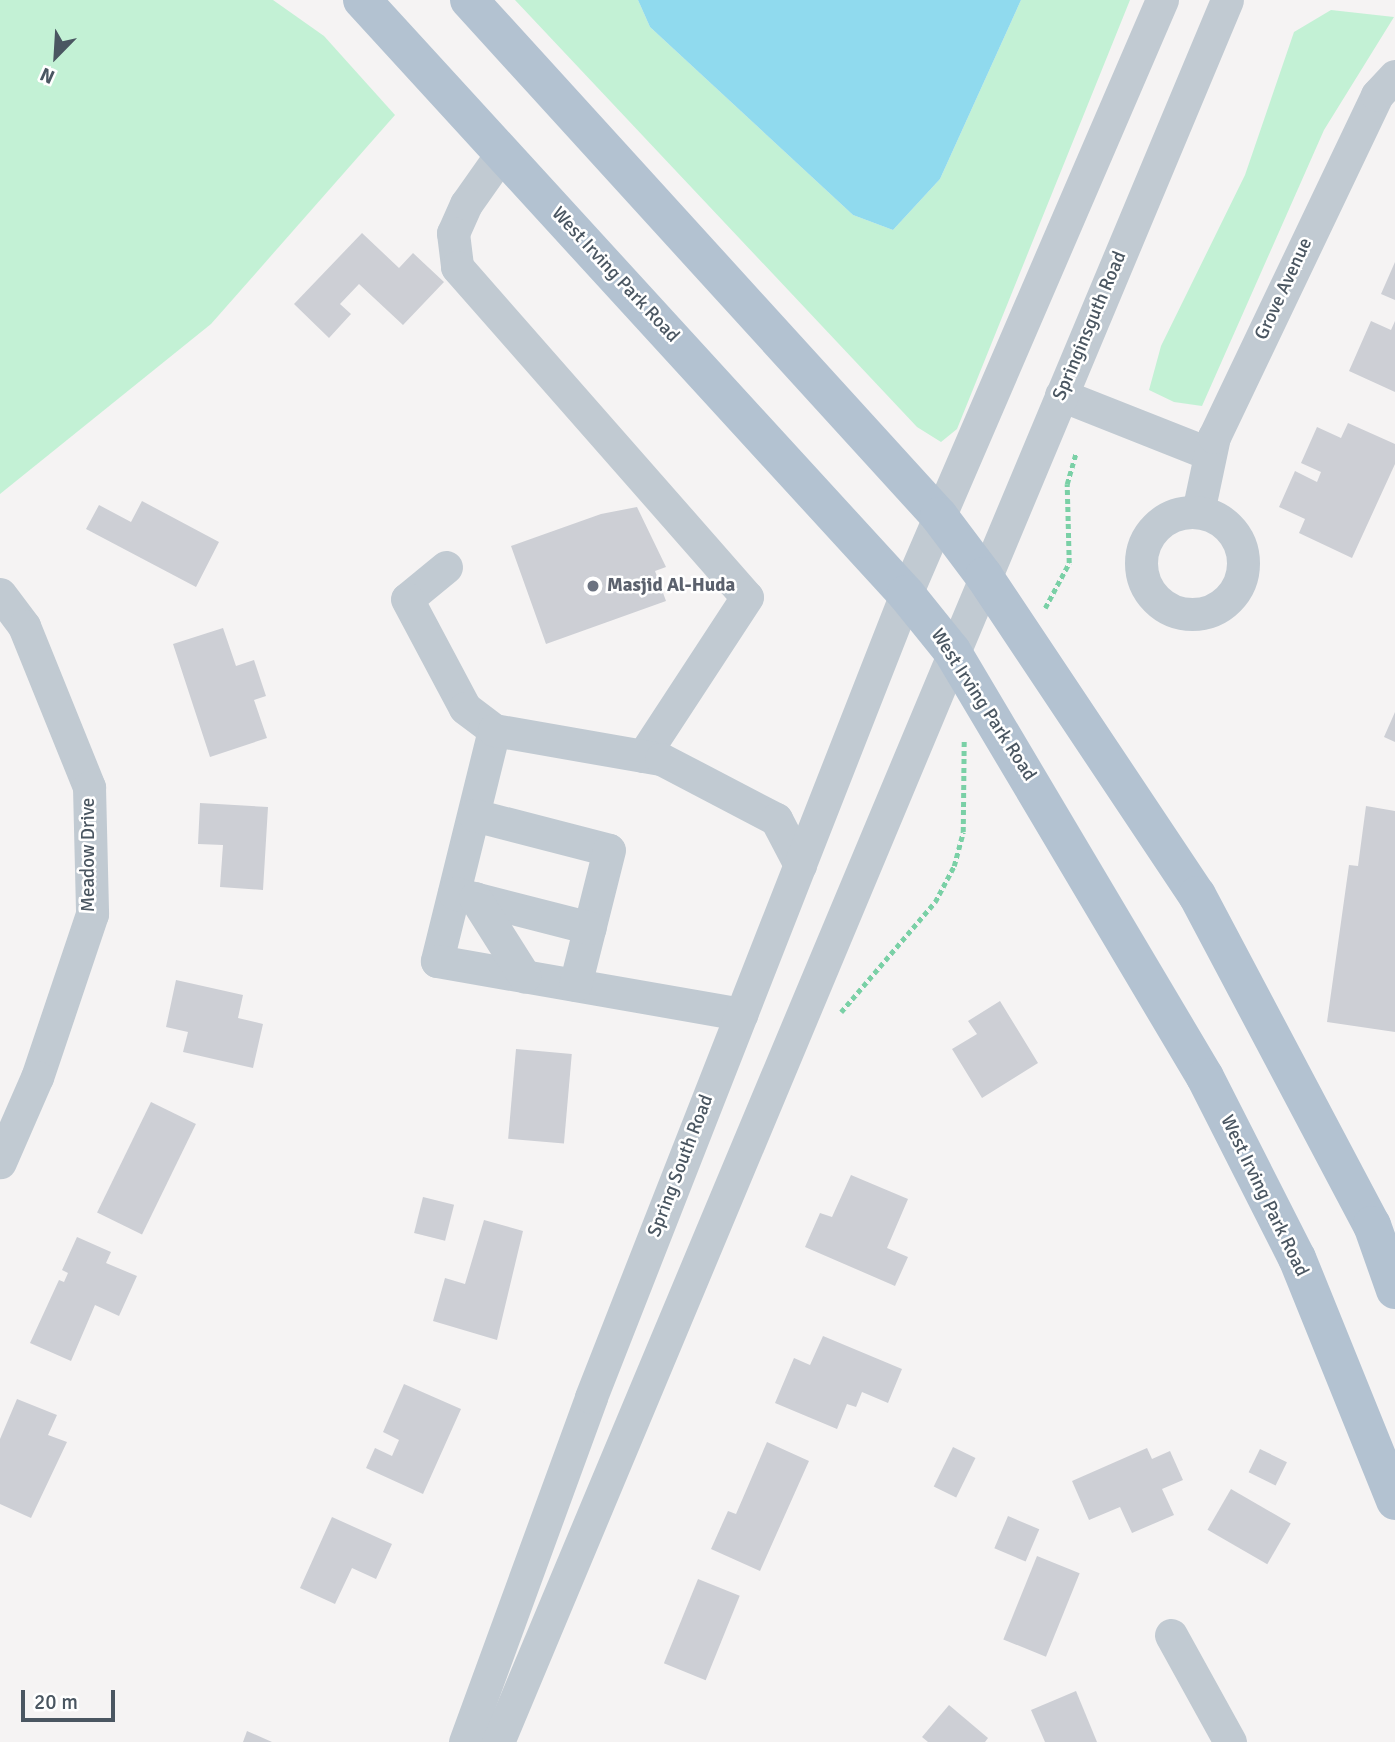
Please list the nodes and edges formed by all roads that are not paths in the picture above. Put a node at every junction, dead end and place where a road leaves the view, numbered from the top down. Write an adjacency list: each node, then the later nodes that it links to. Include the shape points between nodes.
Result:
1 (362, 0): 6 (main road, West Irving Park Road)
2 (469, 0): 10 (main road)
3 (1162, 0): 10 (street)
4 (1227, 0): 7 (street, Springinsguth Road)
5 (1395, 76): 8 (street, Grove Avenue, via 1377,94 1214,437)
6 (502, 153): 14 (main road, West Irving Park Road); 17 (street, via 466,204 453,233 457,267 747,597)
7 (1061, 395): 8 (street); 12 (street, Springinsguth Road)
8 (1210, 454): 9 (street, Grove Avenue)
9 (1198, 512)
10 (939, 516): 12 (main road); 14 (street)
11 (446, 567): 16 (street, via 407,599 465,708)
12 (984, 576): 15 (street, Springinsguth Road); 28 (main road, via 1197,895 1372,1224)
13 (0, 594): 27 (street, Meadow Drive, via 24,626 89,787 92,914 37,1077)
14 (906, 594): 15 (main road, West Irving Park Road); 18 (street, Spring South Road)
15 (952, 651): 29 (main road, West Irving Park Road, via 1205,1077 1297,1258); 32 (street)
16 (494, 730): 17 (street); 19 (street)
17 (643, 756): 20 (street, via 661,759)
18 (824, 804): 20 (street); 21 (street, Spring South Road)
19 (474, 815): 22 (street); 23 (street, via 610,850)
20 (775, 819): 21 (street)
21 (800, 865): 26 (street, Spring South Road)
22 (465, 895): 23 (street); 24 (street); 24 (street, via 437,961)
23 (590, 928): 25 (street)
24 (525, 977): 25 (street)
25 (575, 985): 26 (street)
26 (741, 1014): 31 (street, Spring South Road, via 591,1397)
27 (0, 1162)
28 (1395, 1290)
29 (1395, 1501)
30 (1171, 1635): 33 (street)
31 (465, 1742)
32 (498, 1742)
33 (1230, 1742)

